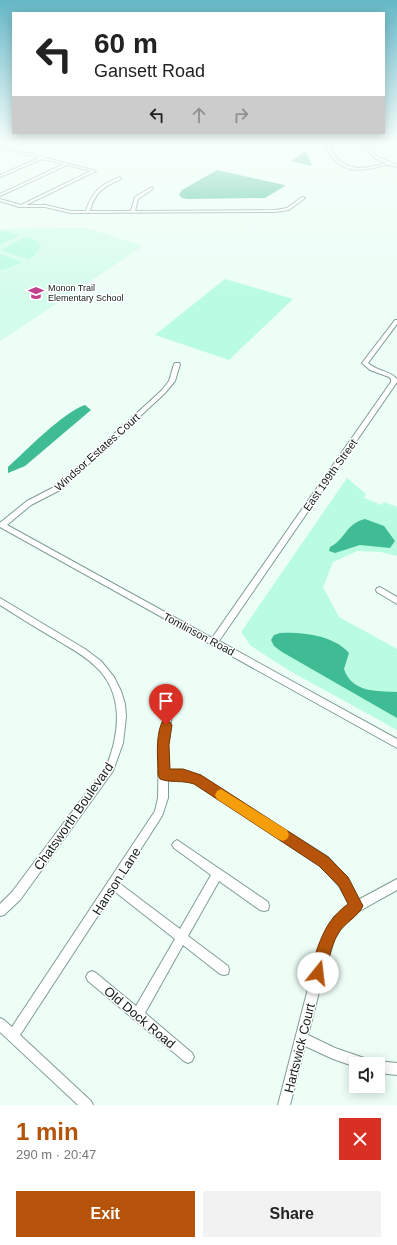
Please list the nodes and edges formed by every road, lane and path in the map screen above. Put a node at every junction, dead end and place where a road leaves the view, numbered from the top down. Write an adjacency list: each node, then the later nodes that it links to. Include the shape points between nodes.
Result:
1 (45, 195): 6 (street)
2 (93, 195): 8 (street)
3 (141, 195): 7 (street, via 136,198)
4 (303, 198): 7 (street, via 285,210)
5 (0, 200): 6 (street)
6 (21, 206): 8 (street, via 45,206 68,212)
7 (133, 211): 8 (street)
8 (88, 212)
9 (397, 321): 15 (street, East 199th Street, via 365,363 370,368 391,375 394,382)
10 (176, 364): 11 (street, Windsor Estates Court, via 170,384 144,410 60,487 29,503)
11 (1, 525): 15 (street, Tomlinson Road)
12 (380, 590): 14 (street)
13 (0, 601): 25 (street, Chatsworth Boulevard, via 87,654 102,668 119,697 122,726 118,748 110,768 16,896)
14 (397, 601)
15 (214, 642): 17 (street, Tomlinson Road)
16 (169, 709): 18 (street, Hanson Lane, via 163,745)
17 (397, 744)
18 (164, 775): 22 (street, Hanson Lane, via 163,798 159,813); 24 (street, via 183,775 197,779 324,861 343,882)
19 (177, 845): 20 (street)
20 (217, 874): 23 (street); 26 (street)
21 (397, 884): 24 (street, Hartswick Court)
22 (114, 885): 26 (street); 31 (street, Hanson Lane)
23 (264, 906)
24 (356, 906): 32 (street, Hartswick Court, via 338,921 330,935)
25 (0, 911)
26 (180, 936): 27 (street); 29 (street)
27 (224, 970)
28 (92, 977): 29 (street, Old Dock Road)
29 (138, 1014): 33 (street, Old Dock Road)
30 (0, 1024): 31 (street)
31 (13, 1036): 37 (street)
32 (301, 1038): 34 (street); 38 (street, Hartswick Court)
33 (188, 1057)
34 (349, 1058)
35 (385, 1068): 36 (street)
36 (397, 1069)
37 (87, 1105)
38 (284, 1105)

